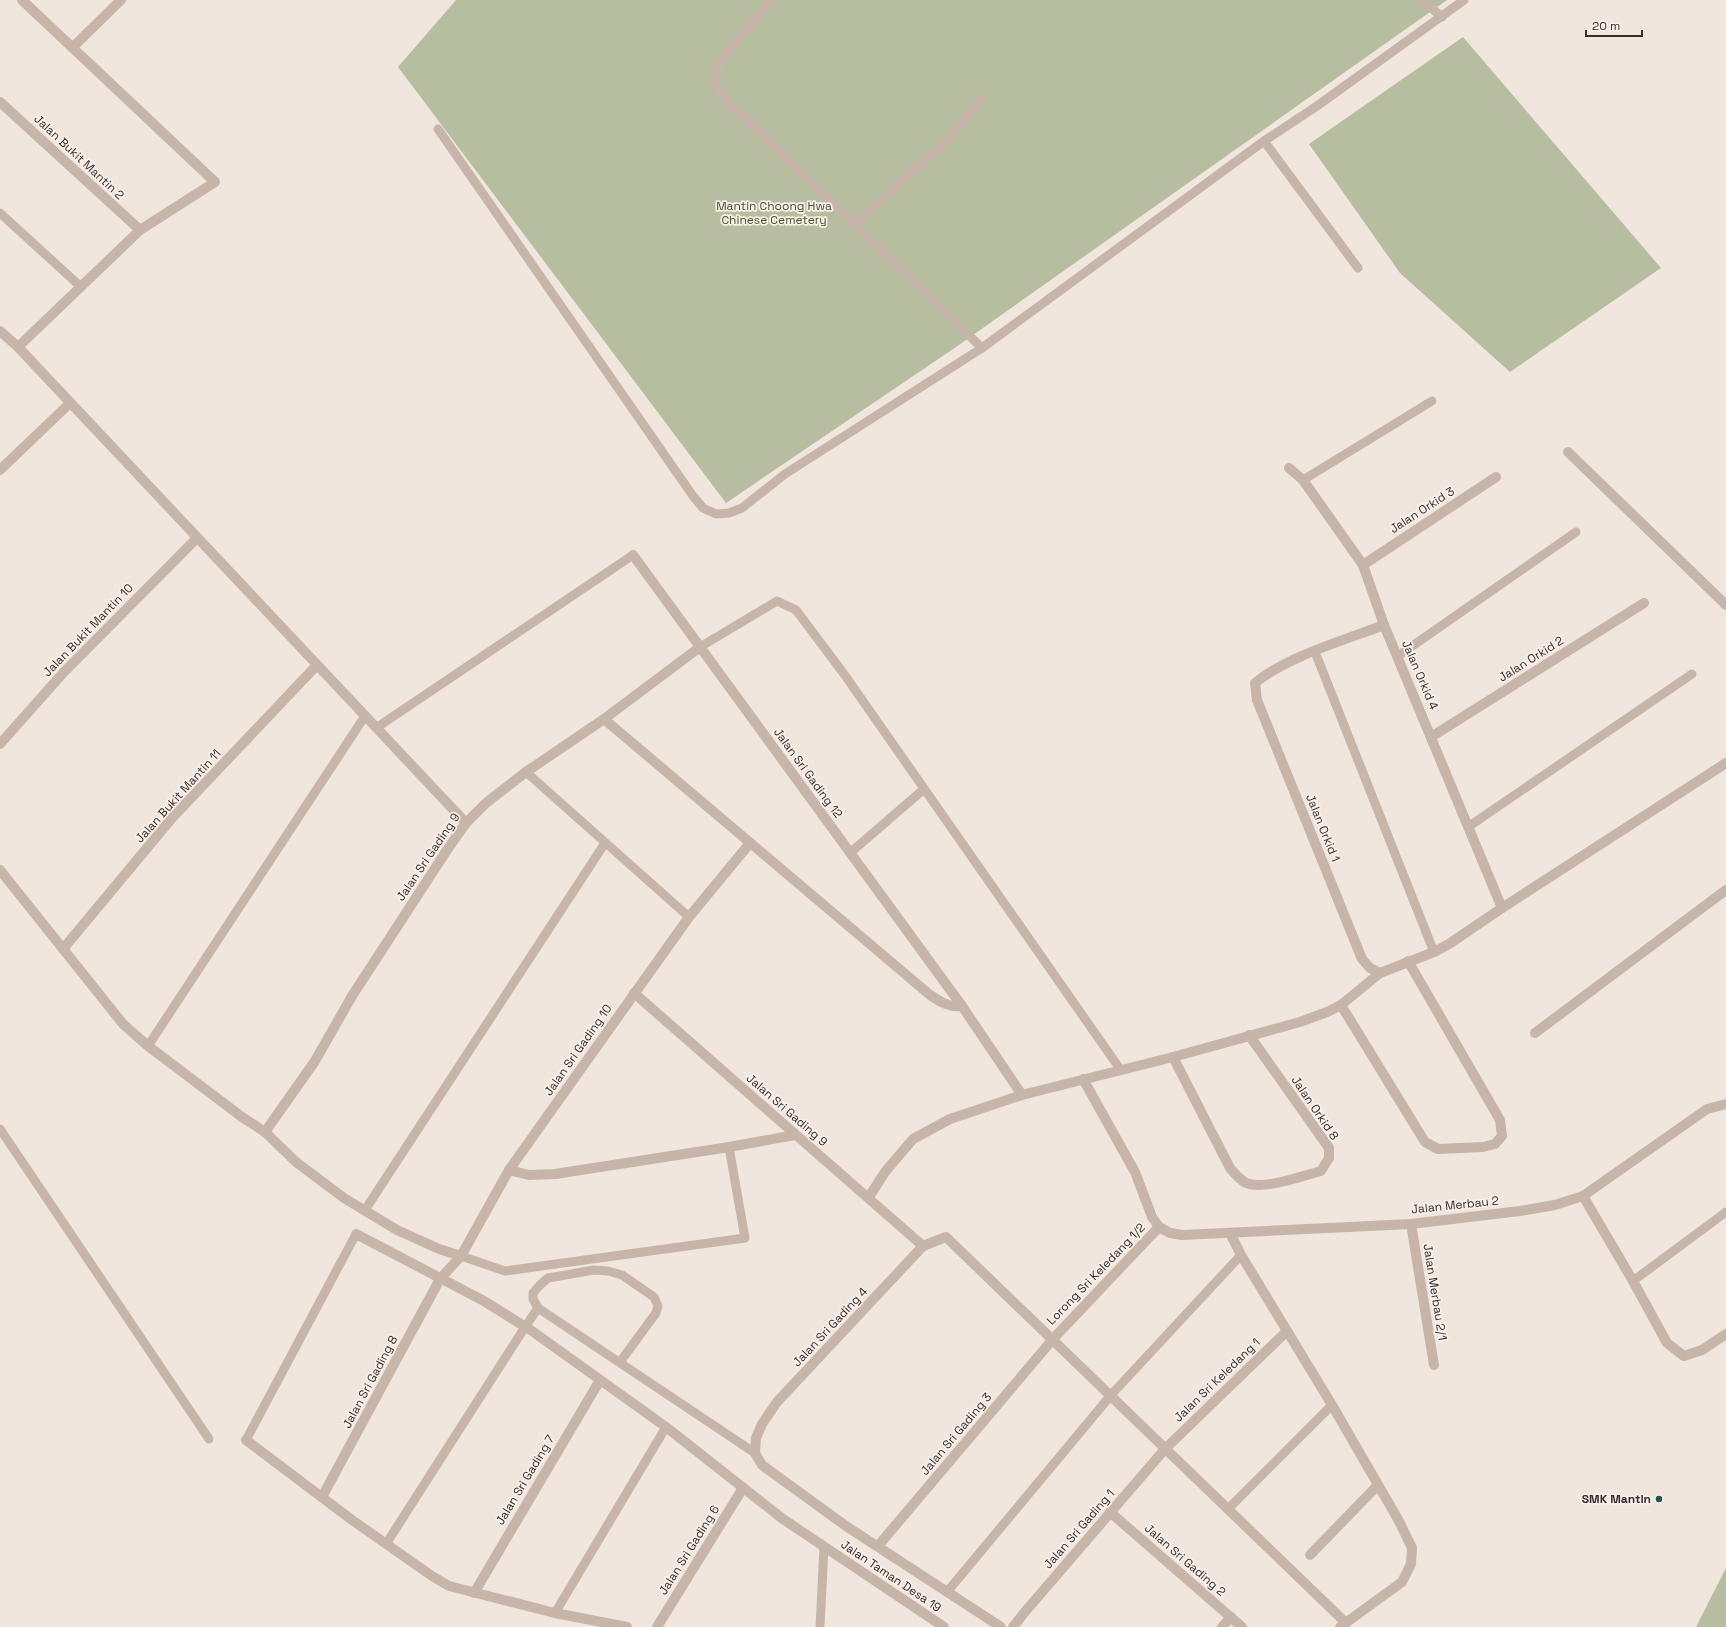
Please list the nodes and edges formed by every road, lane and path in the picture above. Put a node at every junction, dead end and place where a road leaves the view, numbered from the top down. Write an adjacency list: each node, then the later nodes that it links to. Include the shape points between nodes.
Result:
1 (22, 0): 7 (street)
2 (121, 0): 7 (street)
3 (771, 0): 13 (lane, via 719,64 715,82 724,98)
4 (1422, 0): 6 (lane)
5 (1464, 0): 6 (lane)
6 (1442, 17): 11 (lane)
7 (73, 47): 14 (street, via 215,182)
8 (981, 99): 13 (lane, via 950,137)
9 (0, 102): 14 (street, Jalan Bukit Mantin 2)
10 (438, 129): 19 (lane, via 693,496 703,508 716,514 742,508 785,474)
11 (1264, 141): 15 (lane); 19 (lane)
12 (0, 213): 16 (lane)
13 (855, 224): 19 (lane)
14 (140, 230): 16 (street)
15 (1358, 268)
16 (81, 287): 18 (street)
17 (0, 332): 18 (street)
18 (18, 347): 21 (street)
19 (982, 348)
20 (1432, 401): 26 (lane)
21 (69, 404): 24 (street); 28 (street)
22 (1568, 452): 32 (street)
23 (1289, 468): 26 (street, Jalan Orkid 4)
24 (0, 470)
25 (1496, 477): 30 (street, Jalan Orkid 3)
26 (1303, 480): 30 (street, Jalan Orkid 4)
27 (1576, 532): 36 (lane)
28 (197, 538): 37 (street); 43 (street, Jalan Bukit Mantin 10, via 63,673)
29 (633, 555): 34 (street, Jalan Sri Gading 12); 41 (lane)
30 (1362, 565): 33 (street, Jalan Orkid 4)
31 (1644, 603): 42 (street, Jalan Orkid 2)
32 (1726, 605)
33 (1384, 625): 35 (street); 36 (street, Jalan Orkid 4)
34 (700, 647): 40 (street, Jalan Sri Gading 9); 46 (lane, via 777,600 796,610); 51 (street, Jalan Sri Gading 12)
35 (1315, 652): 57 (lane); 59 (street, Jalan Orkid 1, via 1268,673 1255,683 1257,700 1362,959 1370,968)
36 (1398, 656): 42 (street, Jalan Orkid 4)
37 (317, 665): 39 (street); 56 (street, Jalan Bukit Mantin 11, via 172,818)
38 (1692, 674): 48 (lane)
39 (365, 716): 41 (street); 65 (lane)
40 (604, 719): 45 (street, Jalan Sri Gading 9); 50 (street)
41 (376, 728): 47 (street)
42 (1431, 737): 48 (street, Jalan Orkid 4)
43 (0, 744)
44 (1726, 763): 54 (street)
45 (526, 772): 47 (street, Jalan Sri Gading 9, via 486,803); 49 (lane)
46 (924, 789): 51 (lane); 67 (lane)
47 (466, 823): 72 (street, Jalan Sri Gading 9, via 352,996 315,1061)
48 (1468, 826): 54 (street, Jalan Orkid 4)
49 (605, 843): 55 (lane); 78 (lane)
50 (750, 843): 55 (street, Jalan Sri Gading 10); 62 (street, via 930,995 942,1003)
51 (850, 853): 62 (street, Jalan Sri Gading 12)
52 (0, 870): 56 (street)
53 (1726, 890): 63 (street)
54 (1502, 908): 57 (street)
55 (688, 917): 60 (street, Jalan Sri Gading 10)
56 (63, 949): 65 (street, via 123,1024)
57 (1434, 952): 58 (street)
58 (1408, 961): 59 (street); 61 (street, via 1500,1120 1502,1136 1495,1144 1484,1147 1438,1149 1425,1142)
59 (1380, 973): 61 (street)
60 (634, 993): 73 (street, Jalan Sri Gading 9); 75 (street, Jalan Sri Gading 10)
61 (1340, 1005): 64 (street, via 1300,1022)
62 (962, 1006): 69 (street, Jalan Sri Gading 12)
63 (1534, 1033)
64 (1249, 1035): 66 (street); 66 (street, Jalan Orkid 8, via 1329,1148 1329,1158 1321,1171 1277,1183 1258,1185 1247,1183 1238,1177 1230,1168)
65 (148, 1046): 72 (street, via 242,1117)
66 (1172, 1056): 67 (street)
67 (1120, 1069): 68 (street)
68 (1083, 1079): 69 (street); 81 (street, via 1135,1172 1152,1217)
69 (1022, 1095): 77 (street, via 950,1119 913,1139 885,1172)
70 (1726, 1104): 76 (street, Jalan Merbau 2, via 1707,1108)
71 (0, 1129): 100 (lane)
72 (266, 1132): 78 (street, via 296,1162 344,1198)
73 (795, 1135): 74 (street); 77 (street, Jalan Sri Gading 9)
74 (729, 1147): 75 (street, via 555,1174 528,1175); 86 (lane, via 745,1238 505,1271)
75 (509, 1170): 86 (street, Jalan Sri Gading 10)
76 (1583, 1196): 80 (street, Jalan Merbau 2, via 1555,1205 1520,1211); 88 (street)
77 (869, 1197): 84 (street, Jalan Sri Gading 9)
78 (365, 1210): 86 (street, via 397,1230 439,1250)
79 (1726, 1212): 88 (lane)
80 (1410, 1224): 82 (street, Jalan Merbau 2); 95 (street, Jalan Merbau 2/1)
81 (1159, 1227): 82 (street, Jalan Merbau 2, via 1170,1233 1182,1235); 93 (street, Lorong Sri Keledang 1/2)
82 (1230, 1233): 85 (street)
83 (356, 1234): 87 (street, Jalan Taman Desa 19); 101 (lane)
84 (924, 1246): 93 (street, Jalan Sri Gading 4, via 946,1237); 103 (street, Jalan Sri Gading 4, via 777,1402 756,1438)
85 (1241, 1255): 91 (street); 97 (lane)
86 (461, 1256): 87 (street, Jalan Sri Gading 10)
87 (440, 1279): 90 (street, Jalan Taman Desa 19, via 484,1301); 106 (street, Jalan Sri Gading 8)
88 (1633, 1281): 92 (street, via 1667,1343 1684,1356 1702,1350)
89 (538, 1308): 90 (lane); 94 (lane); 94 (lane, via 533,1293 548,1278 594,1270 622,1275 654,1298 658,1306 656,1313)
90 (525, 1327): 96 (street, Jalan Taman Desa 19); 109 (lane)
91 (1287, 1331): 98 (street); 102 (street, Jalan Sri Keledang 1)
92 (1726, 1334)
93 (1053, 1339): 97 (street); 110 (street, Jalan Sri Gading 3)
94 (620, 1362): 103 (lane)
95 (1434, 1365)
96 (600, 1380): 99 (street, Jalan Taman Desa 19); 114 (street, Jalan Sri Gading 7)
97 (1111, 1395): 102 (street); 113 (lane)
98 (1332, 1405): 104 (street); 107 (lane)
99 (666, 1427): 105 (street, Jalan Taman Desa 19); 115 (lane)
100 (209, 1439)
101 (246, 1440): 106 (street)
102 (1166, 1449): 107 (street); 108 (street, Jalan Sri Gading 1)
103 (756, 1453): 110 (street, via 762,1465)
104 (1377, 1486): 112 (street); 117 (street, via 1412,1548 1411,1564 1402,1582)
105 (743, 1488): 111 (street, Jalan Taman Desa 19); 119 (street, Jalan Sri Gading 6)
106 (322, 1497): 109 (street)
107 (1229, 1508): 117 (street)
108 (1110, 1512): 116 (street, Jalan Sri Gading 2); 123 (street, Jalan Sri Gading 1)
109 (386, 1544): 114 (street, via 448,1586)
110 (878, 1546): 113 (street)
111 (824, 1547): 120 (lane); 121 (street, Jalan Taman Desa 19)
112 (1310, 1555)
113 (947, 1592): 122 (street)
114 (474, 1593): 115 (street)
115 (556, 1613): 118 (street)
116 (1231, 1617): 124 (street); 125 (street, Jalan Sri Gading 2)
117 (1343, 1625)
118 (627, 1627)
119 (657, 1627)
120 (820, 1627)
121 (944, 1627)
122 (1001, 1627)
123 (1014, 1627)
124 (1222, 1627)
125 (1242, 1627)

